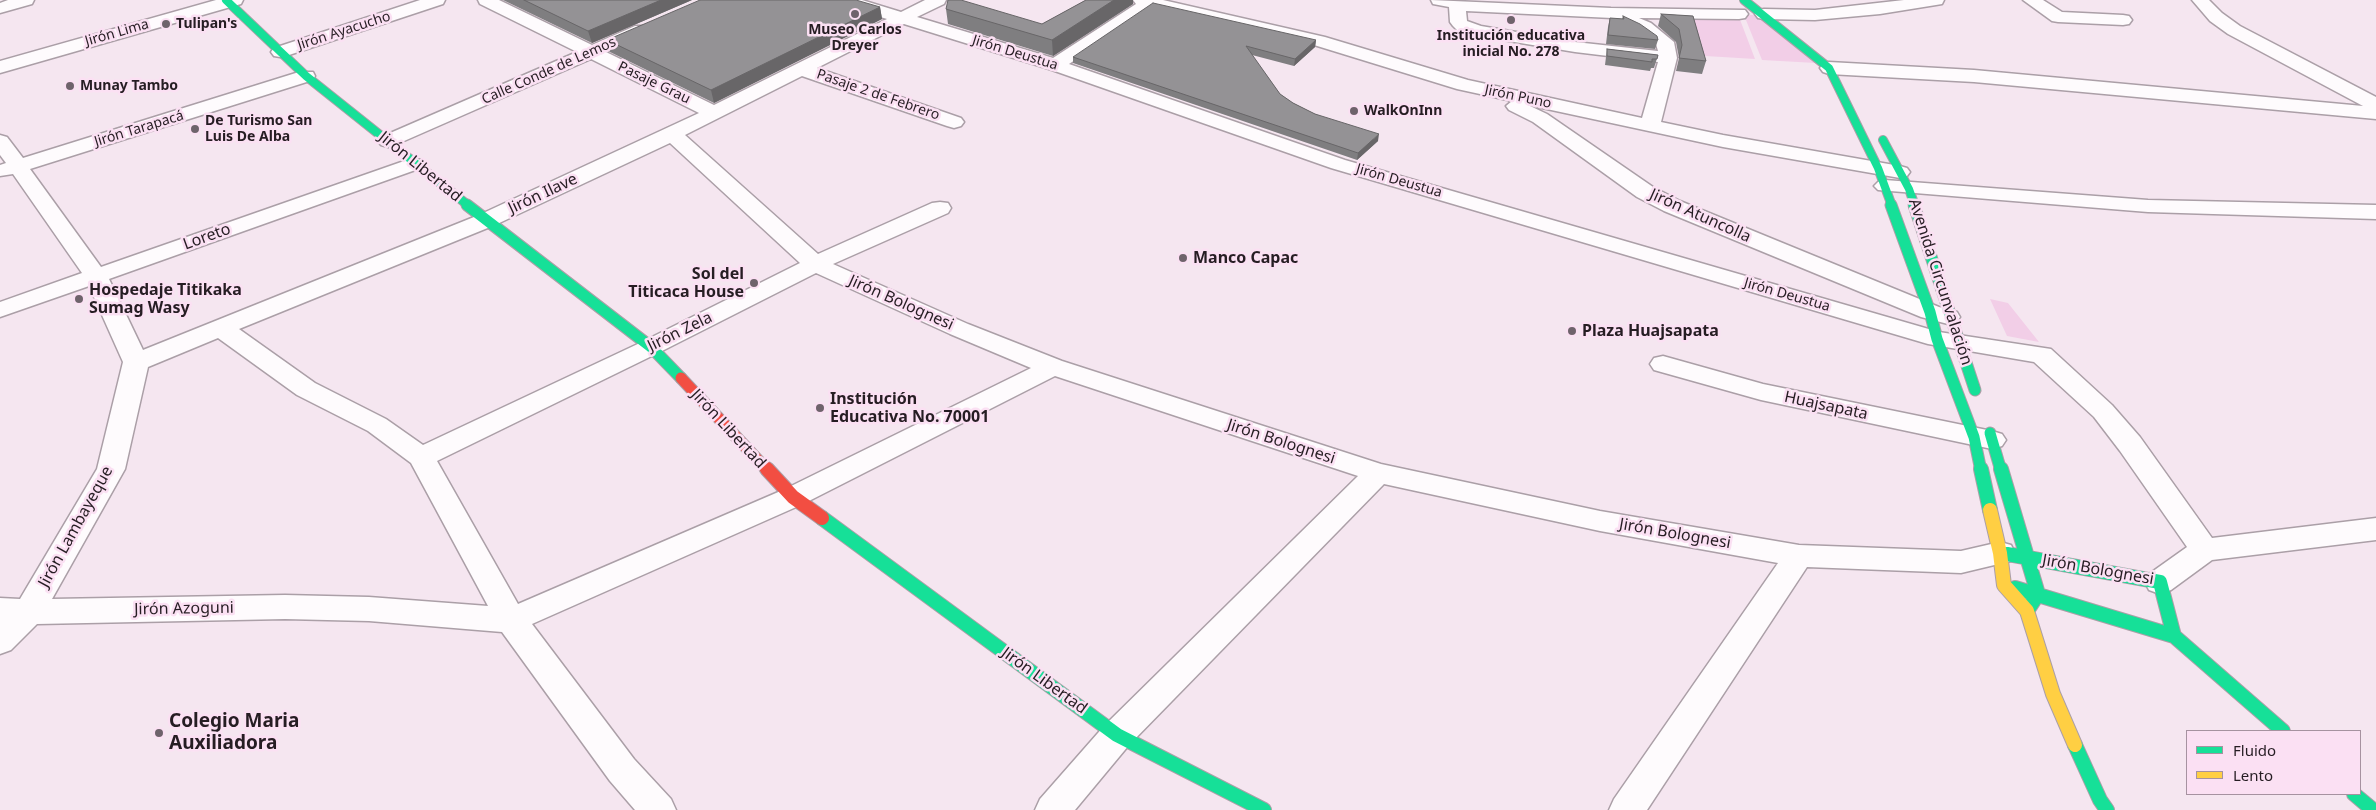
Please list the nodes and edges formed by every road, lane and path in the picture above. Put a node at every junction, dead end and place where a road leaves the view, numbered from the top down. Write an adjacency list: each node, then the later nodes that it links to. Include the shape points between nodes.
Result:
1 (26, 0): 15 (street)
2 (437, 0): 23 (street, Jirón Ayacucho)
3 (486, 0): 24 (street, Pasaje Grau)
4 (844, 0): 19 (street, Jirón Deustua)
5 (938, 0): 19 (street, Jirón Ilave)
6 (1439, 0): 13 (street)
7 (1586, 0): 18 (street)
8 (1936, 0): 16 (street, via 1815,15)
9 (2031, 0): 20 (street, via 2058,17)
10 (2200, 0): 32 (street, via 2234,30)
11 (230, 1): 23 (main road, Jirón Libertad); 27 (street, Jirón Lima)
12 (1148, 1): 26 (street); 31 (street, Jirón Puno, via 1319,42)
13 (1457, 5): 17 (street); 22 (street, via 1459,22 1470,29)
14 (1741, 7): 16 (main road, Avenida Circunvalación); 18 (street)
15 (0, 8)
16 (1765, 9): 29 (main road, Avenida Circunvalación)
17 (1562, 10): 18 (street); 22 (street)
18 (1611, 13): 25 (street, via 1655,33 1664,42)
19 (901, 19): 26 (street, Jirón Deustua); 28 (street, Jirón Ilave)
20 (2123, 20)
21 (660, 22): 24 (street, Calle Conde de Lemos)
22 (1575, 46): 25 (street)
23 (280, 52): 30 (main road, Jirón Libertad)
24 (591, 52): 33 (street, Pasaje Grau); 40 (street, Calle Conde de Lemos)
25 (1668, 58): 36 (street)
26 (1055, 65): 53 (street, Jirón Deustua, via 1338,164)
27 (0, 67)
28 (802, 69): 33 (street, Jirón Ilave); 35 (street, Pasaje 2 de Febrero)
29 (1841, 71): 34 (street, via 1974,76); 43 (main road, Avenida Circunvalación)
30 (306, 76): 40 (main road, Jirón Libertad); 42 (street, Jirón Tarapacá)
31 (1464, 86): 36 (street, Jirón Puno); 50 (street, Jirón Atuncolla, via 1540,118 1645,192 1672,206)
32 (2376, 105)
33 (715, 113): 38 (street, Jirón Ilave)
34 (2376, 113)
35 (954, 122)
36 (1650, 126): 43 (street, Jirón Puno)
37 (1877, 129): 43 (main road, Avenida Circunvalación)
38 (672, 134): 46 (street, Jirón Ilave); 47 (street, Jirón Bolognesi)
39 (0, 141): 42 (street)
40 (388, 141): 41 (main road, Jirón Libertad)
41 (414, 164): 46 (main road, Jirón Libertad); 48 (street, Loreto)
42 (9, 169): 48 (street)
43 (1893, 179): 45 (street, Jirón Puno, via 2148,206); 50 (main road, Avenida Circunvalación); 51 (main road, Avenida Circunvalación)
44 (940, 208): 47 (street, Jirón Zela, via 842,250)
45 (2376, 212)
46 (487, 220): 52 (street, Jirón Ilave); 54 (main road, Jirón Libertad)
47 (816, 265): 54 (street, Jirón Zela); 57 (street, Jirón Bolognesi)
48 (96, 276): 49 (street, Loreto); 55 (street)
49 (0, 310)
50 (1930, 312): 51 (street, Jirón Atuncolla); 53 (main road, Avenida Circunvalación)
51 (1951, 318): 53 (main road, Avenida Circunvalación)
52 (221, 328): 55 (street, Jirón Ilave); 60 (street, via 306,389 377,425)
53 (1948, 341): 58 (main road, Avenida Circunvalación); 59 (main road, Avenida Circunvalación); 64 (street, Jirón Deustua, via 2047,358 2103,411)
54 (651, 347): 60 (street, Jirón Zela); 62 (main road, Jirón Libertad)
55 (136, 362): 72 (street, Jirón Lambayeque, via 111,469)
56 (1663, 364): 59 (street, Huajsapata, via 1761,392)
57 (1053, 367): 61 (street, Jirón Bolognesi); 62 (street)
58 (1980, 404)
59 (1984, 433): 65 (main road, Avenida Circunvalación); 67 (main road, Avenida Circunvalación)
60 (421, 457): 74 (street)
61 (1378, 474): 66 (street, Jirón Bolognesi, via 1600,521); 78 (street)
62 (793, 497): 74 (street); 78 (main road, Jirón Libertad)
63 (2376, 529): 64 (street, Jirón Bolognesi)
64 (2206, 550): 69 (street, Jirón Bolognesi)
65 (2000, 553): 67 (main road, Jirón Bolognesi); 68 (street, Jirón Bolognesi); 70 (main road, Avenida Circunvalación)
66 (1799, 556): 68 (street, Jirón Bolognesi); 83 (street)
67 (2029, 558): 69 (main road, Jirón Bolognesi); 71 (main road, Avenida Circunvalación)
68 (1961, 562): 70 (street, Jirón Bolognesi)
69 (2160, 582): 75 (main road)
70 (2004, 585): 71 (main road); 73 (main road)
71 (2038, 594): 73 (main road); 75 (main road)
72 (14, 611): 74 (street, Jirón Azoguni, via 286,607 369,609); 76 (street, Jirón Lambayeque)
73 (2027, 611): 84 (main road, via 2053,694)
74 (511, 620): 80 (street, via 622,770)
75 (2174, 636): 77 (main road)
76 (0, 641)
77 (2282, 730)
78 (1117, 735): 81 (street); 82 (main road, Jirón Libertad)
79 (2355, 795): 85 (main road)
80 (658, 810)
81 (1053, 810)
82 (1264, 810)
83 (1627, 810)
84 (2107, 810)
85 (2373, 810)

